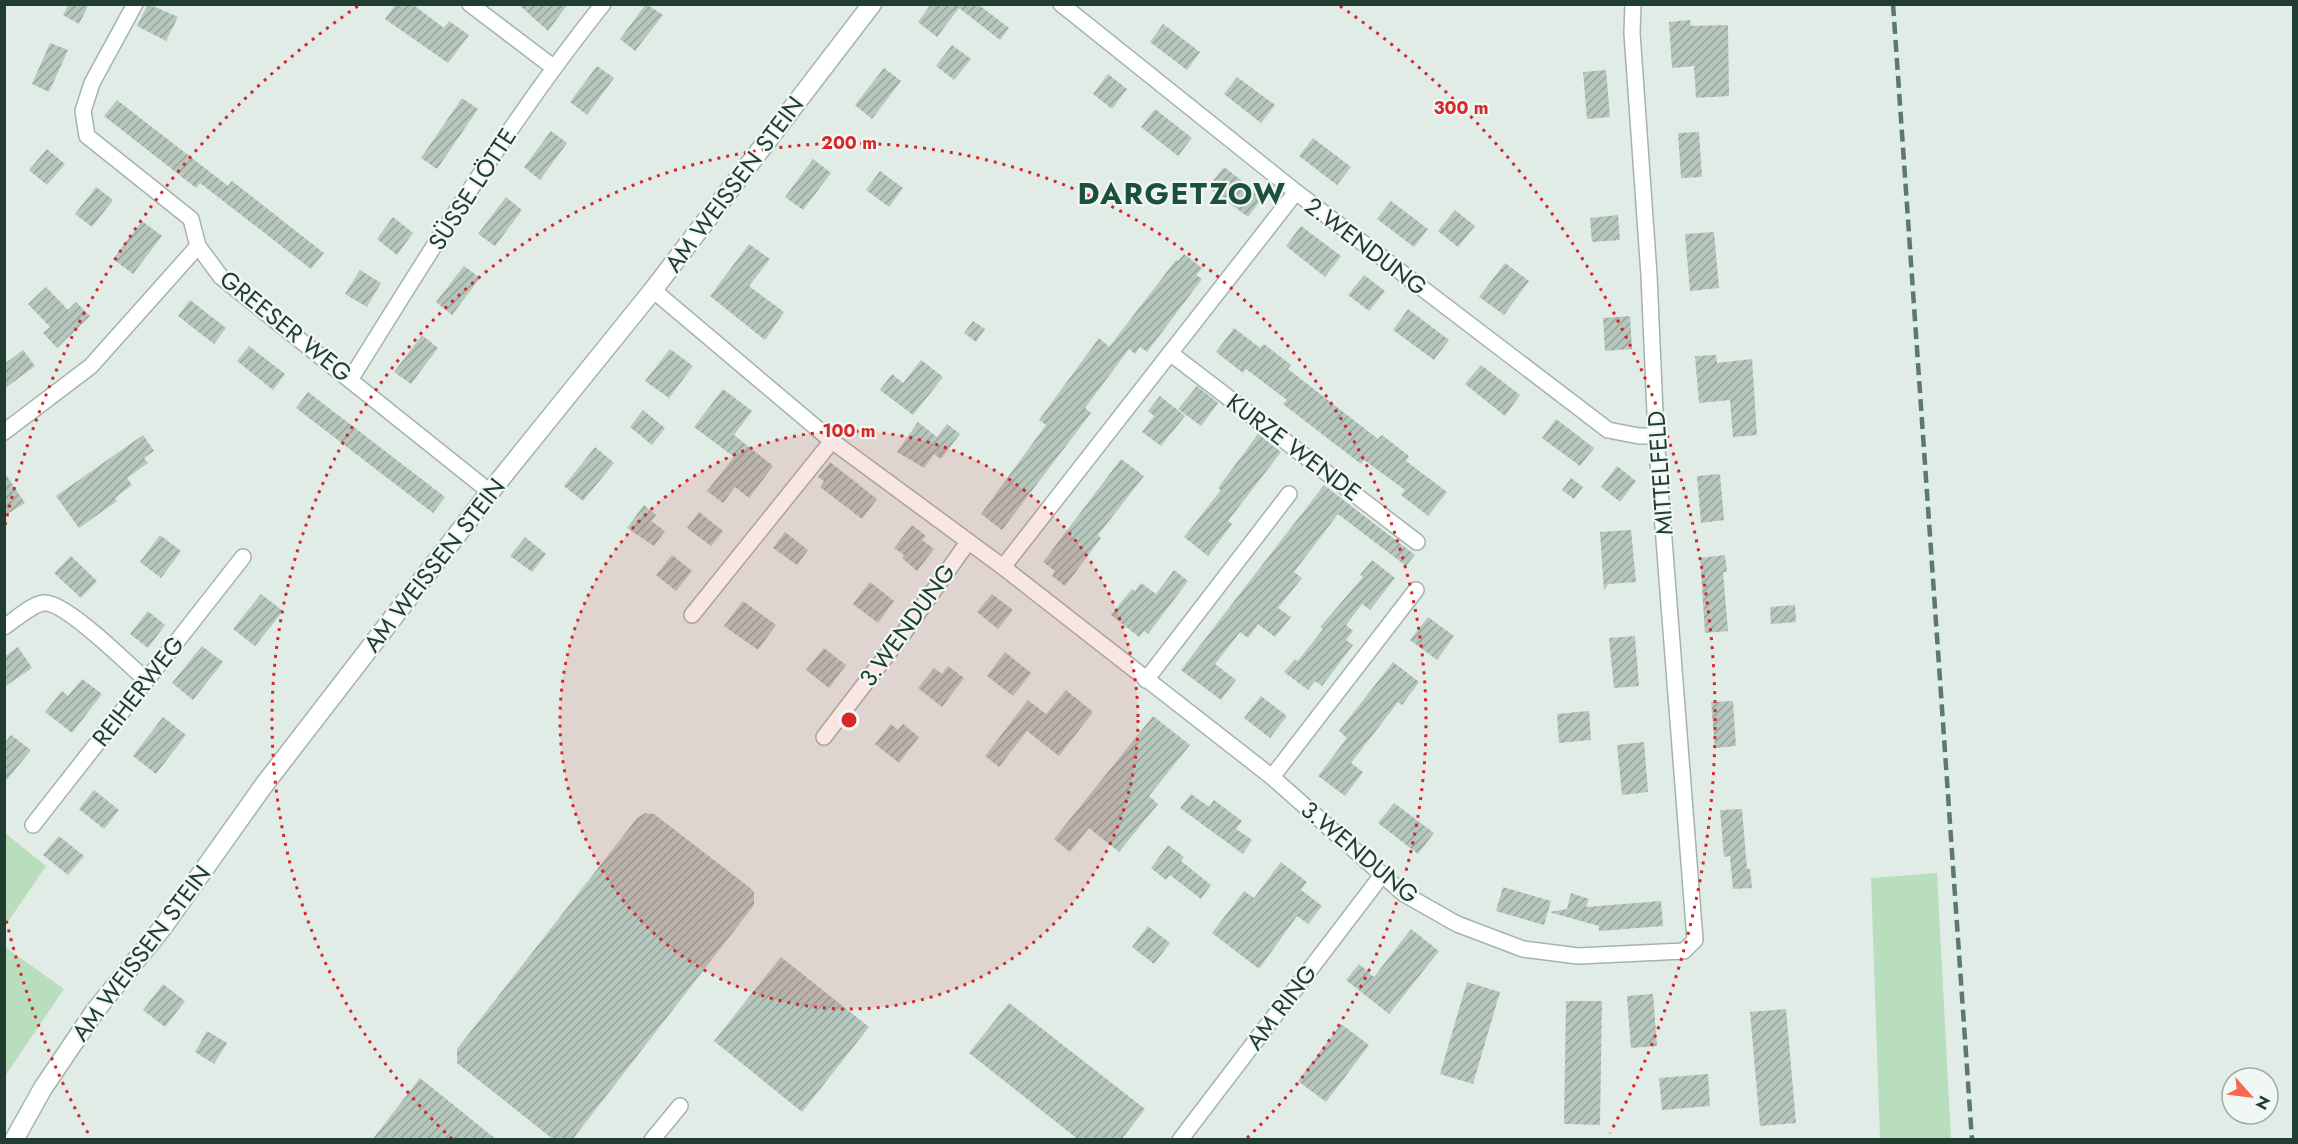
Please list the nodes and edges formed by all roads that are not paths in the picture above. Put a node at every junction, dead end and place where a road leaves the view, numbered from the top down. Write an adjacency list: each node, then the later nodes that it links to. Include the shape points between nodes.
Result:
1 (135, 4): 9 (street, GREESER WEG, via 92,83 82,111 87,136 191,219)
2 (470, 4): 7 (street)
3 (603, 4): 7 (street, SÜSSE LÖTTE)
4 (872, 4): 10 (street, AM WEISSEN STEIN)
5 (1061, 4): 8 (street, 2.WENDUNG)
6 (1633, 4): 14 (street, MITTELFELD)
7 (553, 67): 12 (street, SÜSSE LÖTTE, via 460,203)
8 (1296, 192): 11 (street); 14 (street, 2.WENDUNG, via 1608,430)
9 (198, 246): 12 (street, GREESER WEG, via 221,277); 13 (street, via 91,366)
10 (653, 290): 15 (street, 3.WENDUNG); 16 (street, AM WEISSEN STEIN)
11 (1170, 353): 19 (street, KURZE WENDE); 21 (street)
12 (351, 380): 16 (street, GREESER WEG)
13 (4, 432)
14 (1656, 436): 31 (street, MITTELFELD)
15 (832, 441): 18 (street, 3.WENDUNG); 23 (street)
16 (490, 492): 33 (street, AM WEISSEN STEIN, via 264,785 163,927 95,1011 43,1088)
17 (1289, 494): 26 (street)
18 (968, 542): 21 (street, 3.WENDUNG); 27 (street, 3.WENDUNG)
19 (1417, 542)
20 (243, 557): 25 (street, REIHERWEG)
21 (1003, 567): 26 (street, 3.WENDUNG)
22 (1416, 591): 28 (street)
23 (692, 615)
24 (4, 627): 25 (street, via 41,603 49,603 68,612)
25 (146, 680): 29 (street, REIHERWEG)
26 (1146, 680): 28 (street, 3.WENDUNG)
27 (824, 737)
28 (1272, 777): 30 (street, 3.WENDUNG)
29 (33, 825)
30 (1382, 875): 31 (street, 3.WENDUNG, via 1404,894 1457,924 1523,949 1578,956 1684,951); 35 (street, AM RING)
31 (1695, 940)
32 (680, 1106): 34 (street)
33 (14, 1140)
34 (652, 1140)
35 (1180, 1140)

